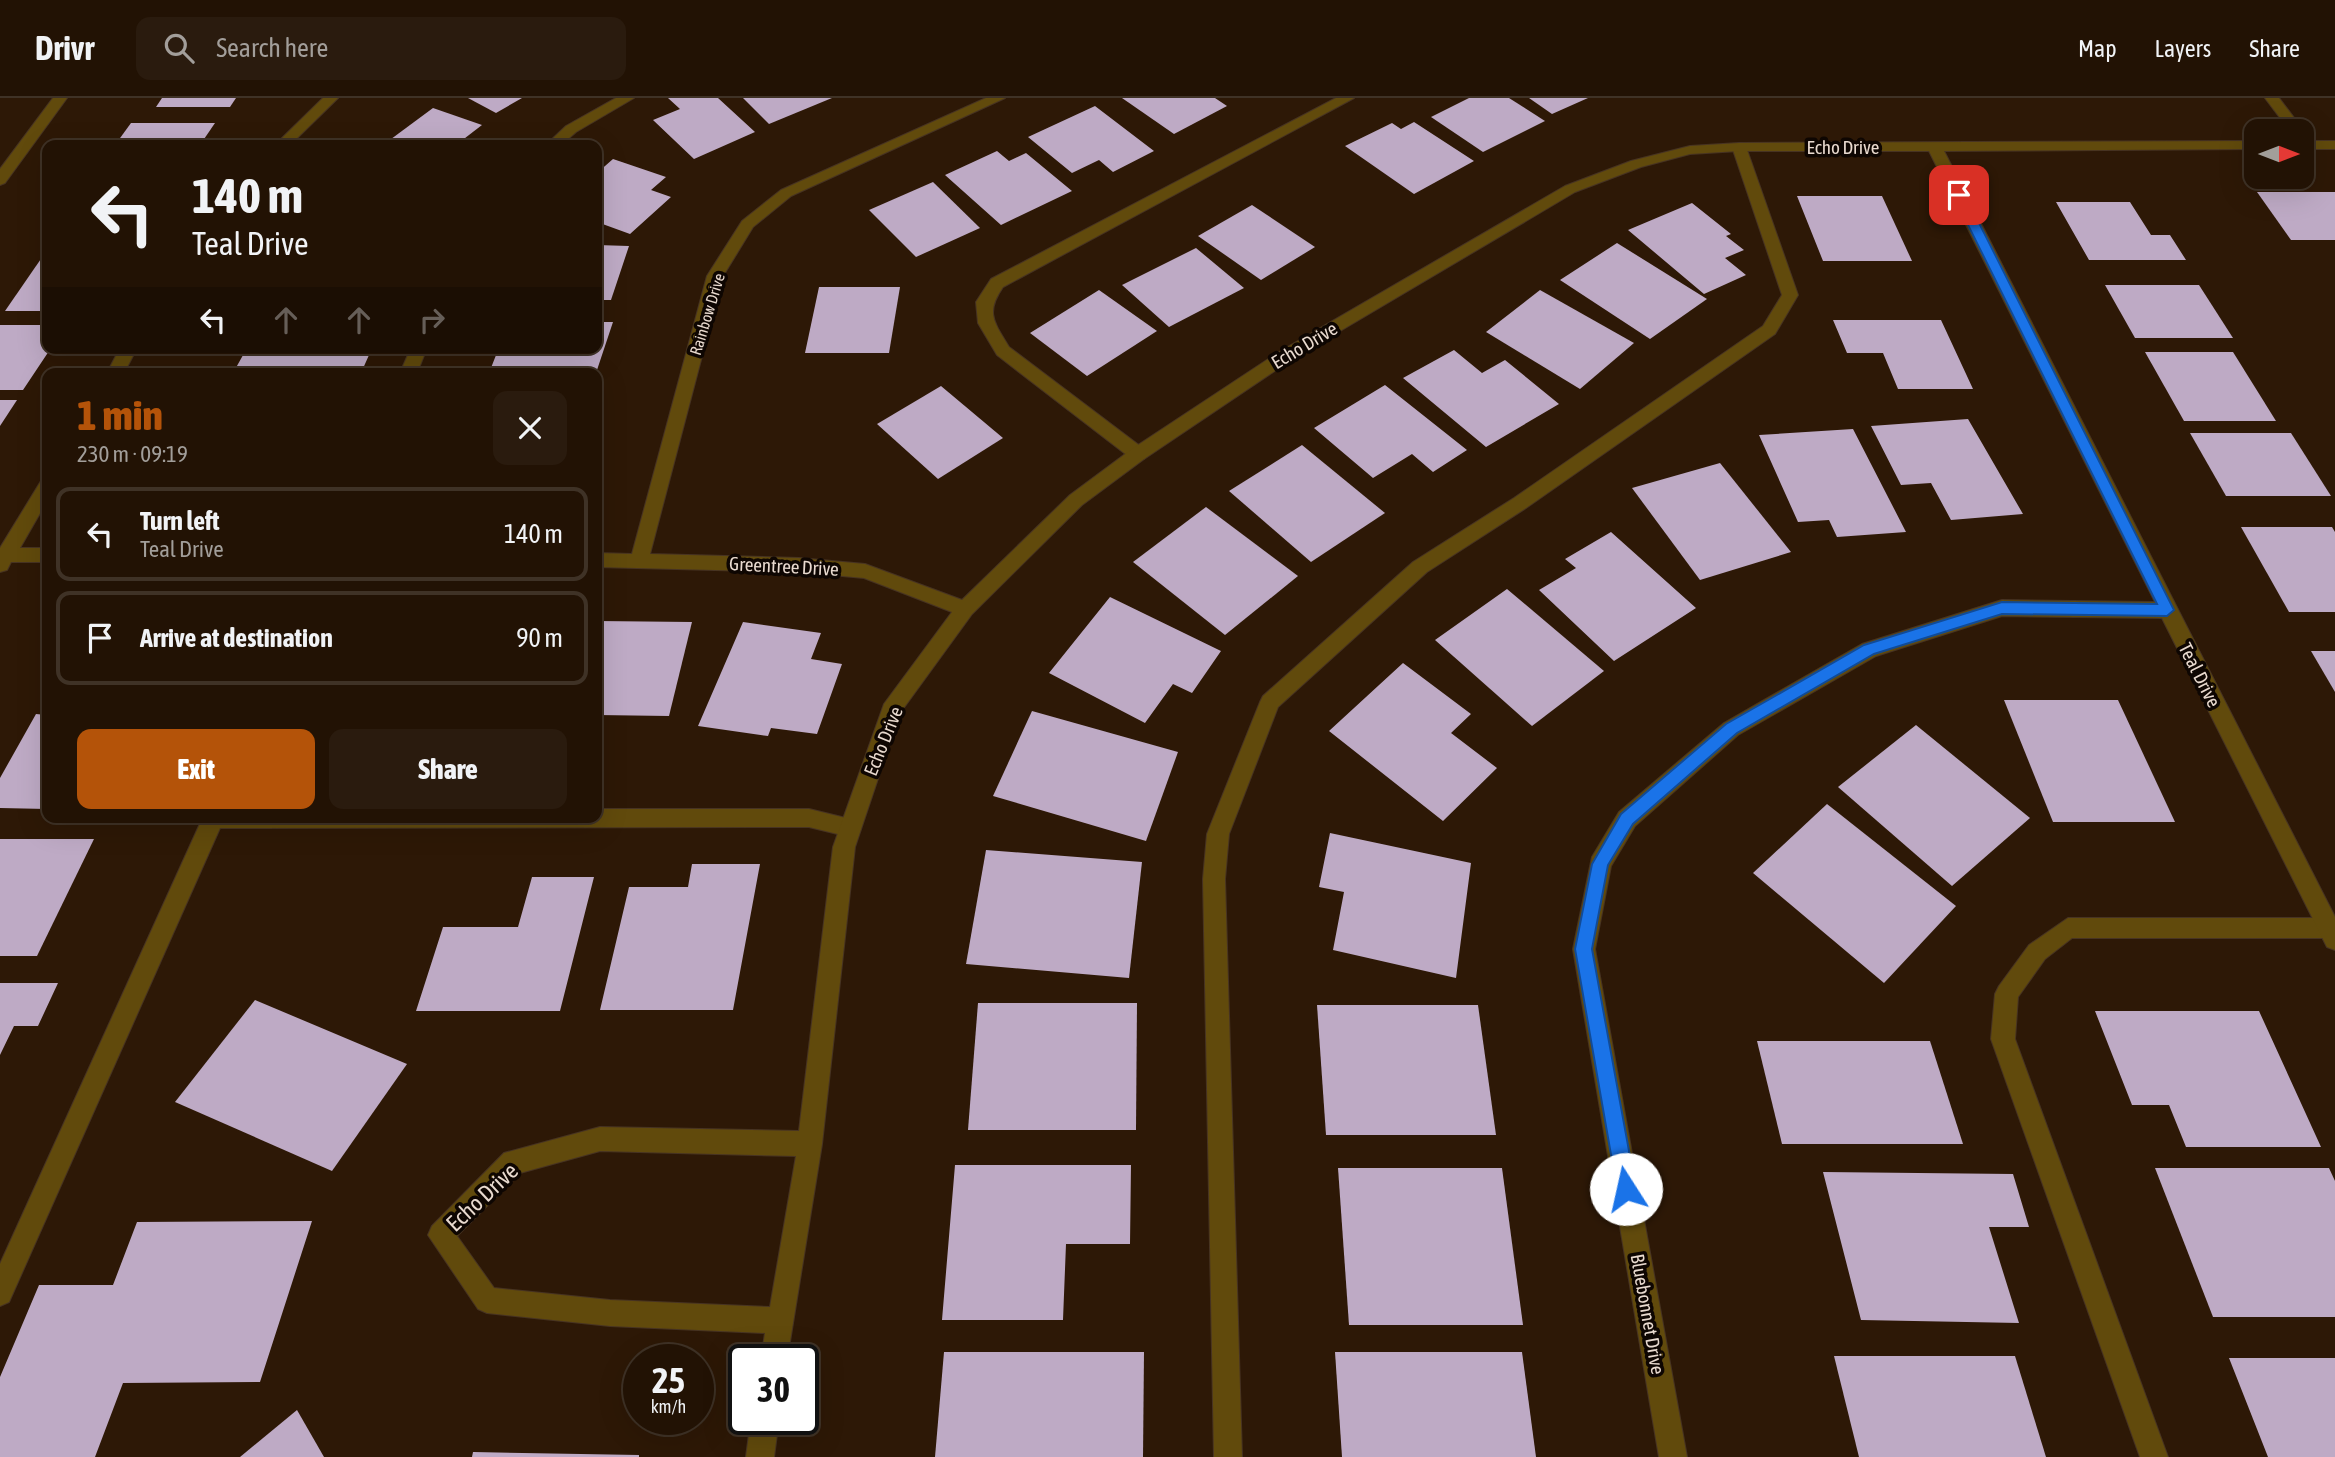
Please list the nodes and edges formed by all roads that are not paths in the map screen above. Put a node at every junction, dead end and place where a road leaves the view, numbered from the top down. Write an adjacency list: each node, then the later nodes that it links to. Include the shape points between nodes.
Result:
1 (60, 98): 15 (street)
2 (331, 98): 8 (street)
3 (627, 98): 9 (street)
4 (998, 98): 21 (street, Rainbow Drive, via 786,193 747,224 715,276)
5 (1347, 98): 16 (street, via 997,283 984,302 986,323 1003,351)
6 (2272, 98): 7 (street)
7 (2288, 119)
8 (287, 140)
9 (559, 140)
10 (2314, 143): 12 (street)
11 (2244, 145): 13 (street, Echo Drive)
12 (2335, 145)
13 (1934, 146): 14 (street, Echo Drive); 23 (street, Teal Drive)
14 (1739, 147): 16 (street, Echo Drive, via 1690,150 1570,189 1285,356); 34 (street, via 1790,295 1769,330 1420,567 1270,702 1218,834 1214,879)
15 (0, 180)
16 (1138, 454): 22 (street, Echo Drive, via 1076,500)
17 (42, 494): 19 (street)
18 (42, 555): 19 (street)
19 (2, 558)
20 (602, 560): 21 (street, Greentree Drive)
21 (639, 561): 22 (street, Greentree Drive, via 799,565 865,572)
22 (965, 610): 26 (street, Echo Drive, via 891,710)
23 (2167, 610): 27 (street, Teal Drive); 35 (street, Bluebonnet Drive, via 2002,608 1869,650 1731,729 1627,819 1600,864 1584,949)
24 (602, 818): 26 (street, via 809,818)
25 (212, 823): 29 (street)
26 (850, 828): 28 (street, Echo Drive, via 844,847)
27 (2332, 934): 36 (street, via 2068,928 2037,952 2007,994 2003,1039)
28 (810, 1144): 30 (street, Echo Drive); 30 (street, Echo Drive, via 600,1139 513,1163 442,1235 487,1300)
29 (0, 1293)
30 (780, 1321): 31 (street, Echo Drive)
31 (776, 1344)
32 (763, 1435): 33 (street)
33 (760, 1457)
34 (1228, 1457)
35 (1673, 1457)
36 (2154, 1457)

